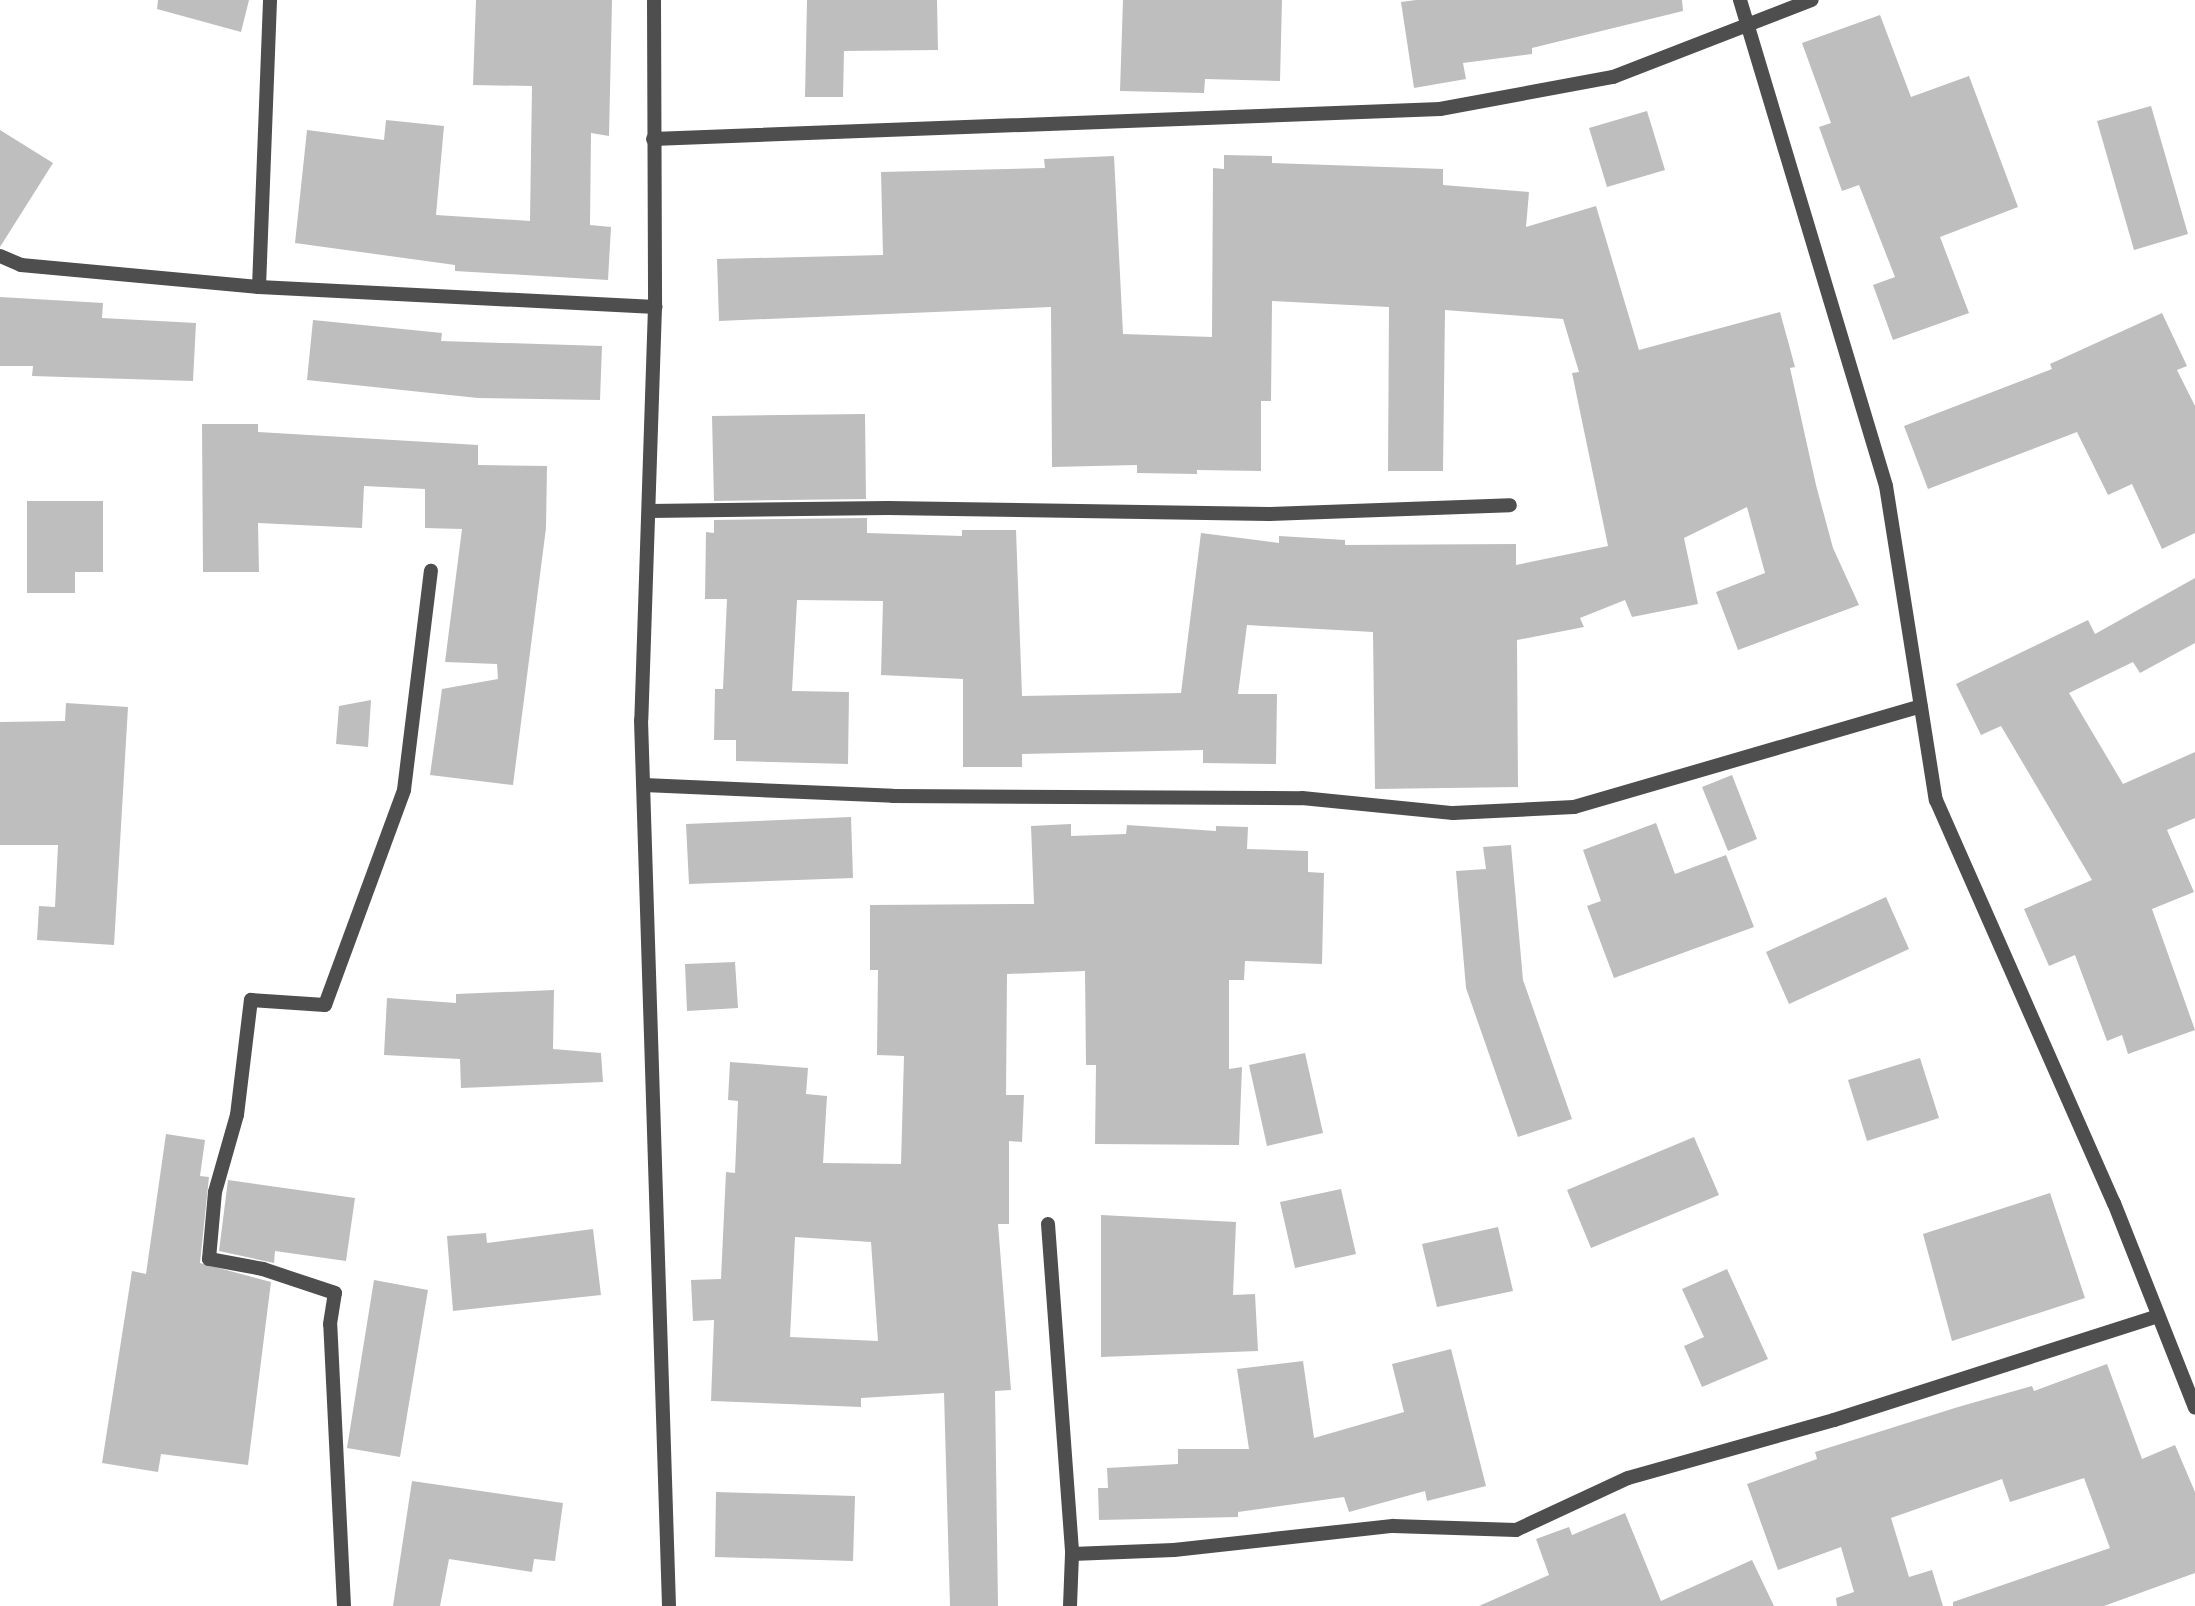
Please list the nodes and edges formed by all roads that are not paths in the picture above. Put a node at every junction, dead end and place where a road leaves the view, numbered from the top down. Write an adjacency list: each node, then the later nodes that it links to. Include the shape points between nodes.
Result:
1 (270, 0): 8 (street)
2 (654, 0): 6 (street)
3 (1740, 0): 5 (street)
4 (1812, 0): 5 (street)
5 (1749, 23): 6 (street, via 1613,77 1440,109); 13 (street, via 1886,486)
6 (653, 139): 9 (street)
7 (0, 256): 8 (street, via 21,265)
8 (260, 287): 9 (street)
9 (655, 307): 11 (street)
10 (1510, 505): 11 (street, via 1269,514 888,508)
11 (649, 511): 14 (street, via 641,720)
12 (430, 571): 19 (street, via 404,790 325,1005 251,1000 237,1115 215,1192 209,1259 263,1269 335,1293 330,1324)
13 (1921, 706): 14 (street, via 1574,807 1454,813 1302,798 893,796); 16 (street, via 1936,800)
14 (644, 785): 20 (street)
15 (1048, 1224): 18 (street)
16 (2158, 1316): 17 (street); 18 (street, via 1834,1420 1628,1478 1517,1530 1393,1526 1174,1550)
17 (2195, 1408)
18 (1072, 1554): 21 (street)
19 (344, 1606)
20 (669, 1606)
21 (1069, 1606)

